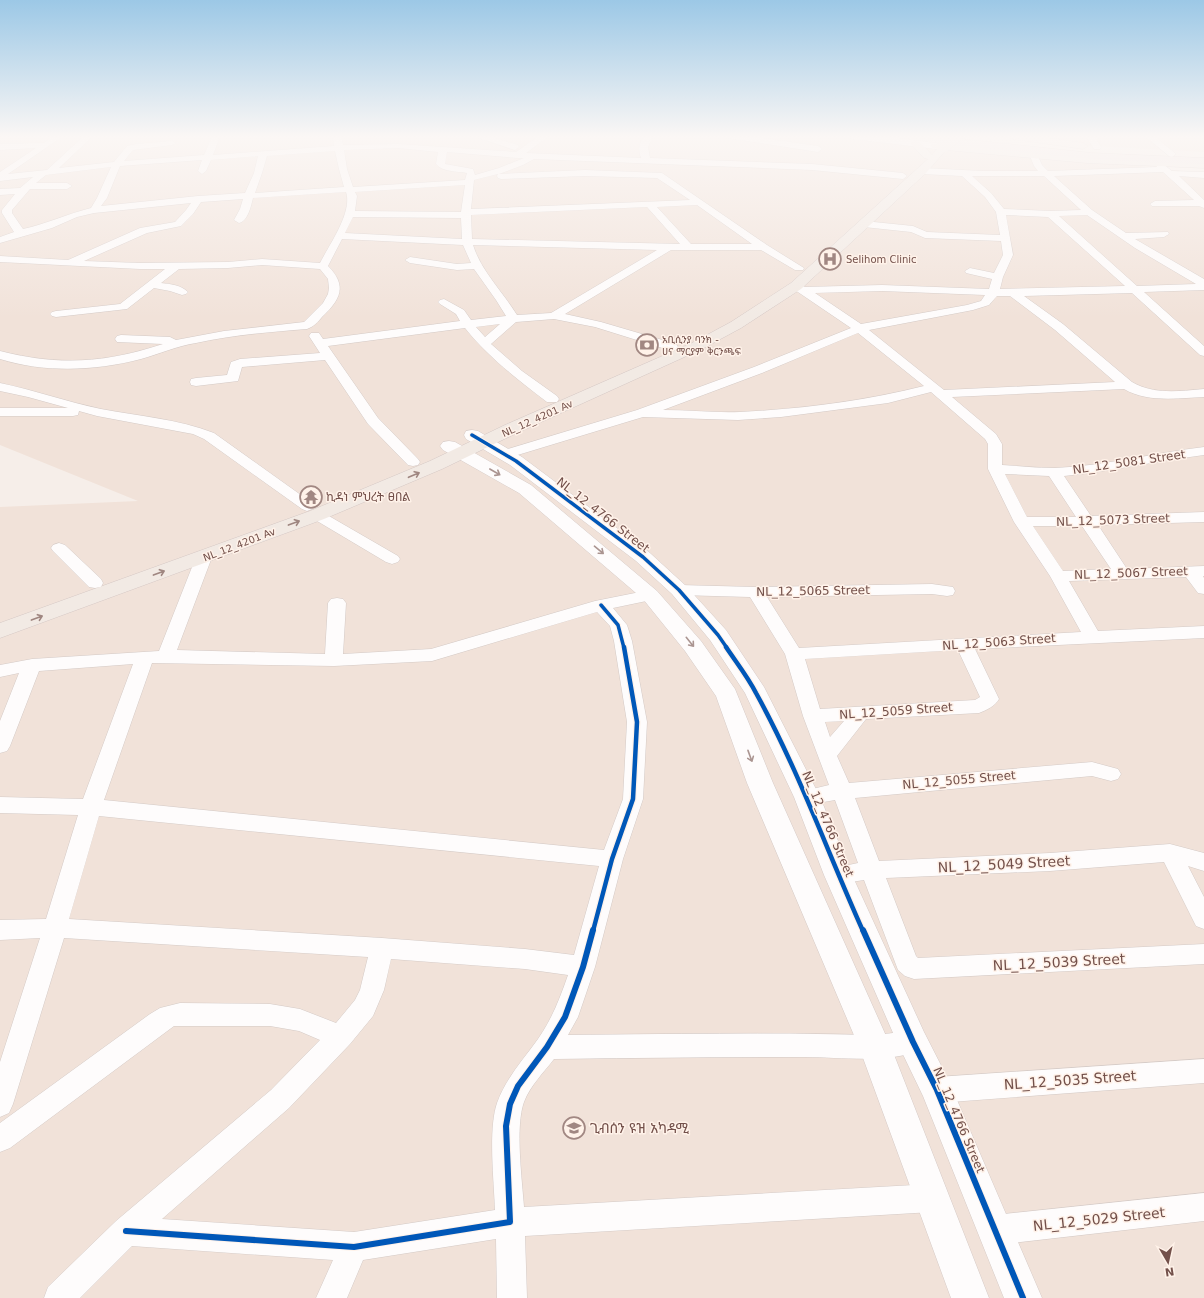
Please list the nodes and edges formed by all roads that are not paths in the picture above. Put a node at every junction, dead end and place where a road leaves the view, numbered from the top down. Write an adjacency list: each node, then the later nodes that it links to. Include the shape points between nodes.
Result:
1 (18, 197): 26 (street, via 7,213)
2 (103, 197): 18 (street)
3 (229, 197): 13 (street)
4 (249, 197): 24 (street)
5 (352, 197): 21 (street)
6 (469, 197): 22 (street)
7 (692, 197): 14 (street)
8 (880, 197): 42 (main road, NL_12_4201 Av)
9 (894, 197): 25 (main road, NL_12_4201 Av)
10 (989, 197): 19 (street)
11 (1072, 197): 20 (street)
12 (1195, 197): 17 (street)
13 (198, 199): 18 (street); 38 (street, via 178,224 144,230)
14 (699, 202): 15 (street); 35 (street)
15 (650, 204): 22 (street); 34 (street)
16 (1155, 204): 17 (street)
17 (1202, 204)
18 (94, 210): 26 (street)
19 (1000, 212): 23 (street); 30 (street)
20 (1089, 212): 23 (street); 29 (street)
21 (350, 214): 22 (street); 28 (street)
22 (466, 214): 32 (street)
23 (1051, 214): 49 (street)
24 (240, 220)
25 (864, 224): 30 (street, via 913,229 925,235); 48 (main road, NL_12_4201 Av)
26 (20, 233): 31 (street)
27 (1164, 234): 29 (street)
28 (339, 236): 32 (street); 40 (street)
29 (1125, 236): 45 (street)
30 (1006, 238): 44 (street, via 1008,256)
31 (0, 240)
32 (466, 242): 33 (street); 41 (street)
33 (669, 247): 34 (street); 55 (street)
34 (688, 247): 35 (street)
35 (763, 247): 42 (street)
36 (0, 259): 38 (street)
37 (410, 260): 41 (street, via 457,267)
38 (69, 263): 39 (street)
39 (177, 265): 40 (street, via 262,262); 46 (street)
40 (323, 266): 58 (street, via 334,280 333,296)
41 (477, 266): 56 (street)
42 (799, 268): 64 (main road, NL_12_4201 Av, via 732,316)
43 (970, 271): 44 (street)
44 (998, 277): 51 (street)
45 (1204, 284)
46 (152, 285): 50 (street); 54 (street, via 123,307)
47 (1204, 287): 49 (street)
48 (799, 288): 51 (street); 59 (street); 77 (main road, NL_12_4201 Av, via 697,346)
49 (1135, 290): 52 (street); 65 (street)
50 (182, 292)
51 (994, 292): 52 (street); 59 (street, via 979,306)
52 (1013, 293): 69 (street, via 1059,327)
53 (444, 302): 57 (street, via 460,312)
54 (56, 314)
55 (554, 316): 56 (street); 64 (street, via 610,326)
56 (513, 319): 57 (street); 63 (street)
57 (468, 324): 62 (street); 63 (street)
58 (307, 326): 61 (street, via 234,333); 62 (street)
59 (860, 328): 71 (street); 76 (street, via 758,370)
60 (120, 339): 61 (street)
61 (186, 341): 66 (street, via 122,360 81,364 32,362)
62 (321, 343): 67 (street)
63 (484, 344): 73 (street)
64 (672, 347): 73 (main road, NL_12_4201 Av)
65 (1204, 352)
66 (0, 355)
67 (329, 356): 68 (street, via 240,363 235,365 233,378); 79 (street, via 373,421)
68 (196, 382)
69 (1127, 385): 71 (street); 72 (street, via 1147,394)
70 (0, 387): 75 (street)
71 (937, 391): 76 (street, via 774,414 714,416); 80 (street, via 991,437 995,444)
72 (1204, 393)
73 (552, 399): 77 (main road, NL_12_4201 Av)
74 (0, 412): 75 (street)
75 (98, 412): 82 (street, via 196,431 209,436)
76 (642, 413): 77 (street)
77 (474, 446): 79 (main road, NL_12_4201 Av); 82 (main road, NL_12_4201 Av, one-way to 77, via 436,465); 94 (street, NL_12_4766 Street, via 576,505 643,557); 97 (street, one-way to 97)
78 (1204, 451): 81 (street, NL_12_5081 Street, via 1099,468)
79 (413, 462): 82 (main road, NL_12_4201 Av)
80 (995, 469): 81 (street, NL_12_5081 Street); 84 (street)
81 (1054, 472): 85 (street)
82 (312, 510): 87 (main road, NL_12_4201 Av, one-way to 82); 88 (street); 92 (main road, NL_12_4201 Av)
83 (1204, 517): 85 (street, NL_12_5073 Street)
84 (1022, 522): 85 (street, NL_12_5073 Street); 91 (street)
85 (1087, 522): 90 (street)
86 (59, 548): 92 (street)
87 (204, 557): 101 (main road, NL_12_4201 Av, one-way to 87); 106 (street)
88 (392, 558)
89 (1197, 571): 90 (street, NL_12_5067 Street); 93 (street)
90 (1122, 573): 91 (street, NL_12_5067 Street)
91 (1058, 576): 103 (street)
92 (95, 583): 100 (main road, NL_12_4201 Av)
93 (1204, 589)
94 (679, 590): 96 (street, NL_12_5065 Street); 116 (street, NL_12_4766 Street, via 718,635 756,692)
95 (947, 591): 96 (street, NL_12_5065 Street, via 932,589)
96 (755, 592): 105 (street, NL_12_4766 Street)
97 (650, 595): 99 (street); 134 (street, one-way to 134, via 693,646 727,695 760,783)
98 (337, 603): 107 (street)
99 (601, 605): 107 (street, via 432,655); 120 (street, via 618,625 624,641 637,722 633,799)
100 (0, 618)
101 (0, 631)
102 (1204, 632): 103 (street, NL_12_5063 Street)
103 (1092, 636): 104 (street, NL_12_5063 Street)
104 (964, 645): 105 (street, NL_12_5063 Street); 110 (street, NL_12_5059 Street, via 990,700 979,706)
105 (794, 654): 111 (street, NL_12_4766 Street)
106 (155, 656): 107 (street); 108 (street); 118 (street)
107 (334, 660)
108 (32, 665): 109 (street); 112 (street)
109 (0, 671)
110 (860, 714): 111 (street, NL_12_5059 Street); 113 (street)
111 (813, 716): 113 (street, NL_12_4766 Street)
112 (0, 746)
113 (827, 755): 115 (street, NL_12_4766 Street)
114 (1111, 774): 115 (street, NL_12_5055 Street, via 1092,769)
115 (842, 791): 116 (street, NL_12_5055 Street); 122 (street, NL_12_4766 Street)
116 (807, 797): 123 (street, NL_12_4766 Street)
117 (0, 805): 118 (street)
118 (91, 807): 120 (street); 125 (street)
119 (1170, 853): 121 (street, NL_12_5049 Street); 122 (street, NL_12_5049 Street, via 1050,862); 124 (street)
120 (612, 859): 129 (street)
121 (1204, 862)
122 (872, 870): 123 (street, NL_12_5049 Street); 130 (street, NL_12_4766 Street, via 906,963)
123 (838, 875): 132 (street, NL_12_4766 Street)
124 (1204, 918)
125 (55, 928): 126 (street); 127 (street); 137 (street)
126 (0, 930)
127 (382, 948): 129 (street, via 525,959); 131 (street, via 372,990 364,1008)
128 (1204, 954): 130 (street, NL_12_5039 Street)
129 (583, 967): 133 (street, via 566,1017)
130 (914, 969)
131 (341, 1036): 138 (street, via 300,1020 270,1015 170,1016 158,1022); 143 (street, via 280,1099)
132 (913, 1042): 134 (street); 136 (street, NL_12_4766 Street)
133 (547, 1047): 134 (street, via 819,1044); 141 (street, via 518,1086 510,1104 506,1126)
134 (875, 1047): 139 (street)
135 (1204, 1071): 136 (street, NL_12_5035 Street)
136 (937, 1090): 142 (street, NL_12_4766 Street)
137 (0, 1104)
138 (0, 1139)
139 (932, 1198): 141 (street); 148 (street)
140 (1204, 1208): 142 (street, NL_12_5029 Street)
141 (510, 1222): 144 (street); 147 (street)
142 (995, 1230): 149 (street, NL_12_4766 Street)
143 (126, 1231): 144 (street); 145 (street)
144 (354, 1247): 146 (street)
145 (59, 1298)
146 (331, 1298)
147 (512, 1298)
148 (970, 1298)
149 (1023, 1298)

